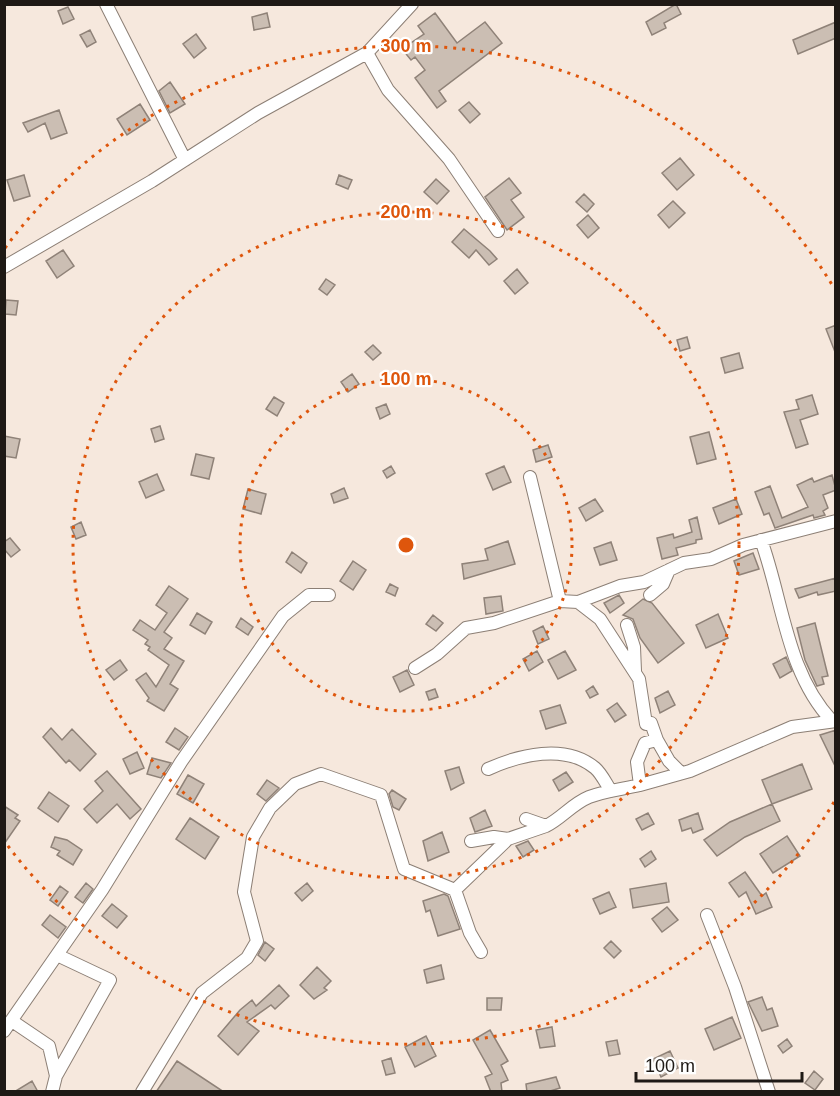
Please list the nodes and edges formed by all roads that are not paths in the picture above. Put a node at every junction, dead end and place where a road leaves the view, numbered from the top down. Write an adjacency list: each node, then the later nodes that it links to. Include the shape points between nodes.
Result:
1 (106, 4): 4 (street)
2 (411, 4): 3 (street)
3 (367, 53): 4 (street, via 258,113); 5 (street, via 388,90 449,159)
4 (185, 160): 6 (street)
5 (498, 231)
6 (4, 267)
7 (530, 477): 13 (street)
8 (836, 521): 9 (street)
9 (761, 540): 10 (street); 18 (street, via 795,657 818,707)
10 (669, 570): 12 (street, via 663,584); 14 (street, via 644,582 620,586)
11 (329, 595): 31 (street, via 309,595 283,616 181,762)
12 (650, 595)
13 (560, 601): 14 (street); 16 (street, via 466,628)
14 (578, 602): 17 (street, via 600,619)
15 (627, 625): 17 (street, via 634,647)
16 (415, 668)
17 (635, 672): 19 (street, via 646,724 651,723)
18 (834, 721): 21 (street, via 792,727)
19 (657, 740): 21 (street); 22 (street, via 645,743 640,751)
20 (488, 769): 23 (street, via 527,754 566,755 596,769)
21 (681, 773): 22 (street)
22 (640, 786): 23 (street)
23 (611, 791): 25 (street, via 589,797 562,819)
24 (526, 819): 25 (street)
25 (546, 826): 26 (street)
26 (508, 839): 27 (street); 28 (street)
27 (471, 841)
28 (455, 890): 30 (street); 35 (street, via 404,869 381,795 321,774 295,784 270,808 253,837 244,892 257,942 247,958 202,993)
29 (707, 915): 36 (street)
30 (481, 952)
31 (57, 955): 32 (street); 33 (street, via 110,980)
32 (8, 1026): 33 (street, via 49,1046)
33 (56, 1076): 34 (street)
34 (52, 1092)
35 (142, 1092)
36 (769, 1092)

